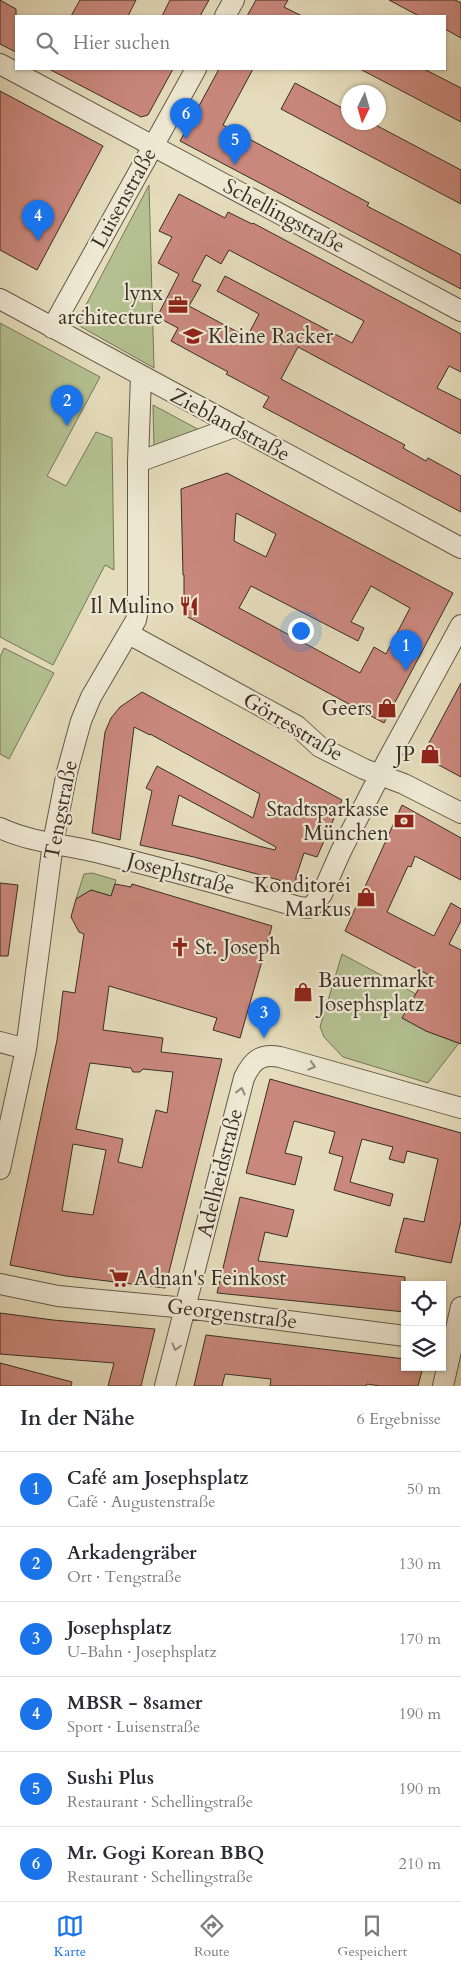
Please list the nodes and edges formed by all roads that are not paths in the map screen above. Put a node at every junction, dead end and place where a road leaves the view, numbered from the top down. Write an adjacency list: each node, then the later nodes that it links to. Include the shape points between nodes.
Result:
1 (234, 0): 2 (street)
2 (226, 15)
3 (0, 64): 5 (street, Schellingstraße)
4 (195, 70): 5 (street, Luisenstraße)
5 (153, 146): 7 (street, Schellingstraße); 8 (street, Luisenstraße)
6 (0, 299): 8 (street, Zieblandstraße)
7 (461, 311)
8 (52, 328): 9 (street, Zieblandstraße)
9 (141, 376): 10 (street, Zieblandstraße); 11 (street, Tengstraße)
10 (234, 427): 11 (street); 12 (street, Zieblandstraße)
11 (138, 462): 14 (street, Tengstraße, via 138,609)
12 (461, 548)
13 (461, 625): 15 (street)
14 (128, 634): 15 (street, Görresstraße, via 297,726 320,746); 18 (street, Tengstraße, via 81,720)
15 (380, 775): 16 (street, Görresstraße); 18 (street, Josephstraße, via 322,894 308,908)
16 (461, 813)
17 (0, 828): 18 (street, Josephstraße)
18 (53, 843): 20 (street, Tengstraße)
19 (0, 1042): 20 (street)
20 (26, 1048): 22 (street, Tengstraße)
21 (461, 1108): 25 (street, Adelheidstraße, one-way to 21, via 244,1078 256,1060 265,1056 280,1057)
22 (0, 1169)
23 (0, 1284): 25 (street, Georgenstraße, via 58,1296)
24 (461, 1307): 27 (street)
25 (186, 1308): 26 (street, Georgenstraße); 28 (street, Adelheidstraße, one-way to 28)
26 (401, 1335)
27 (452, 1338): 29 (street)
28 (165, 1386)
29 (442, 1386)

